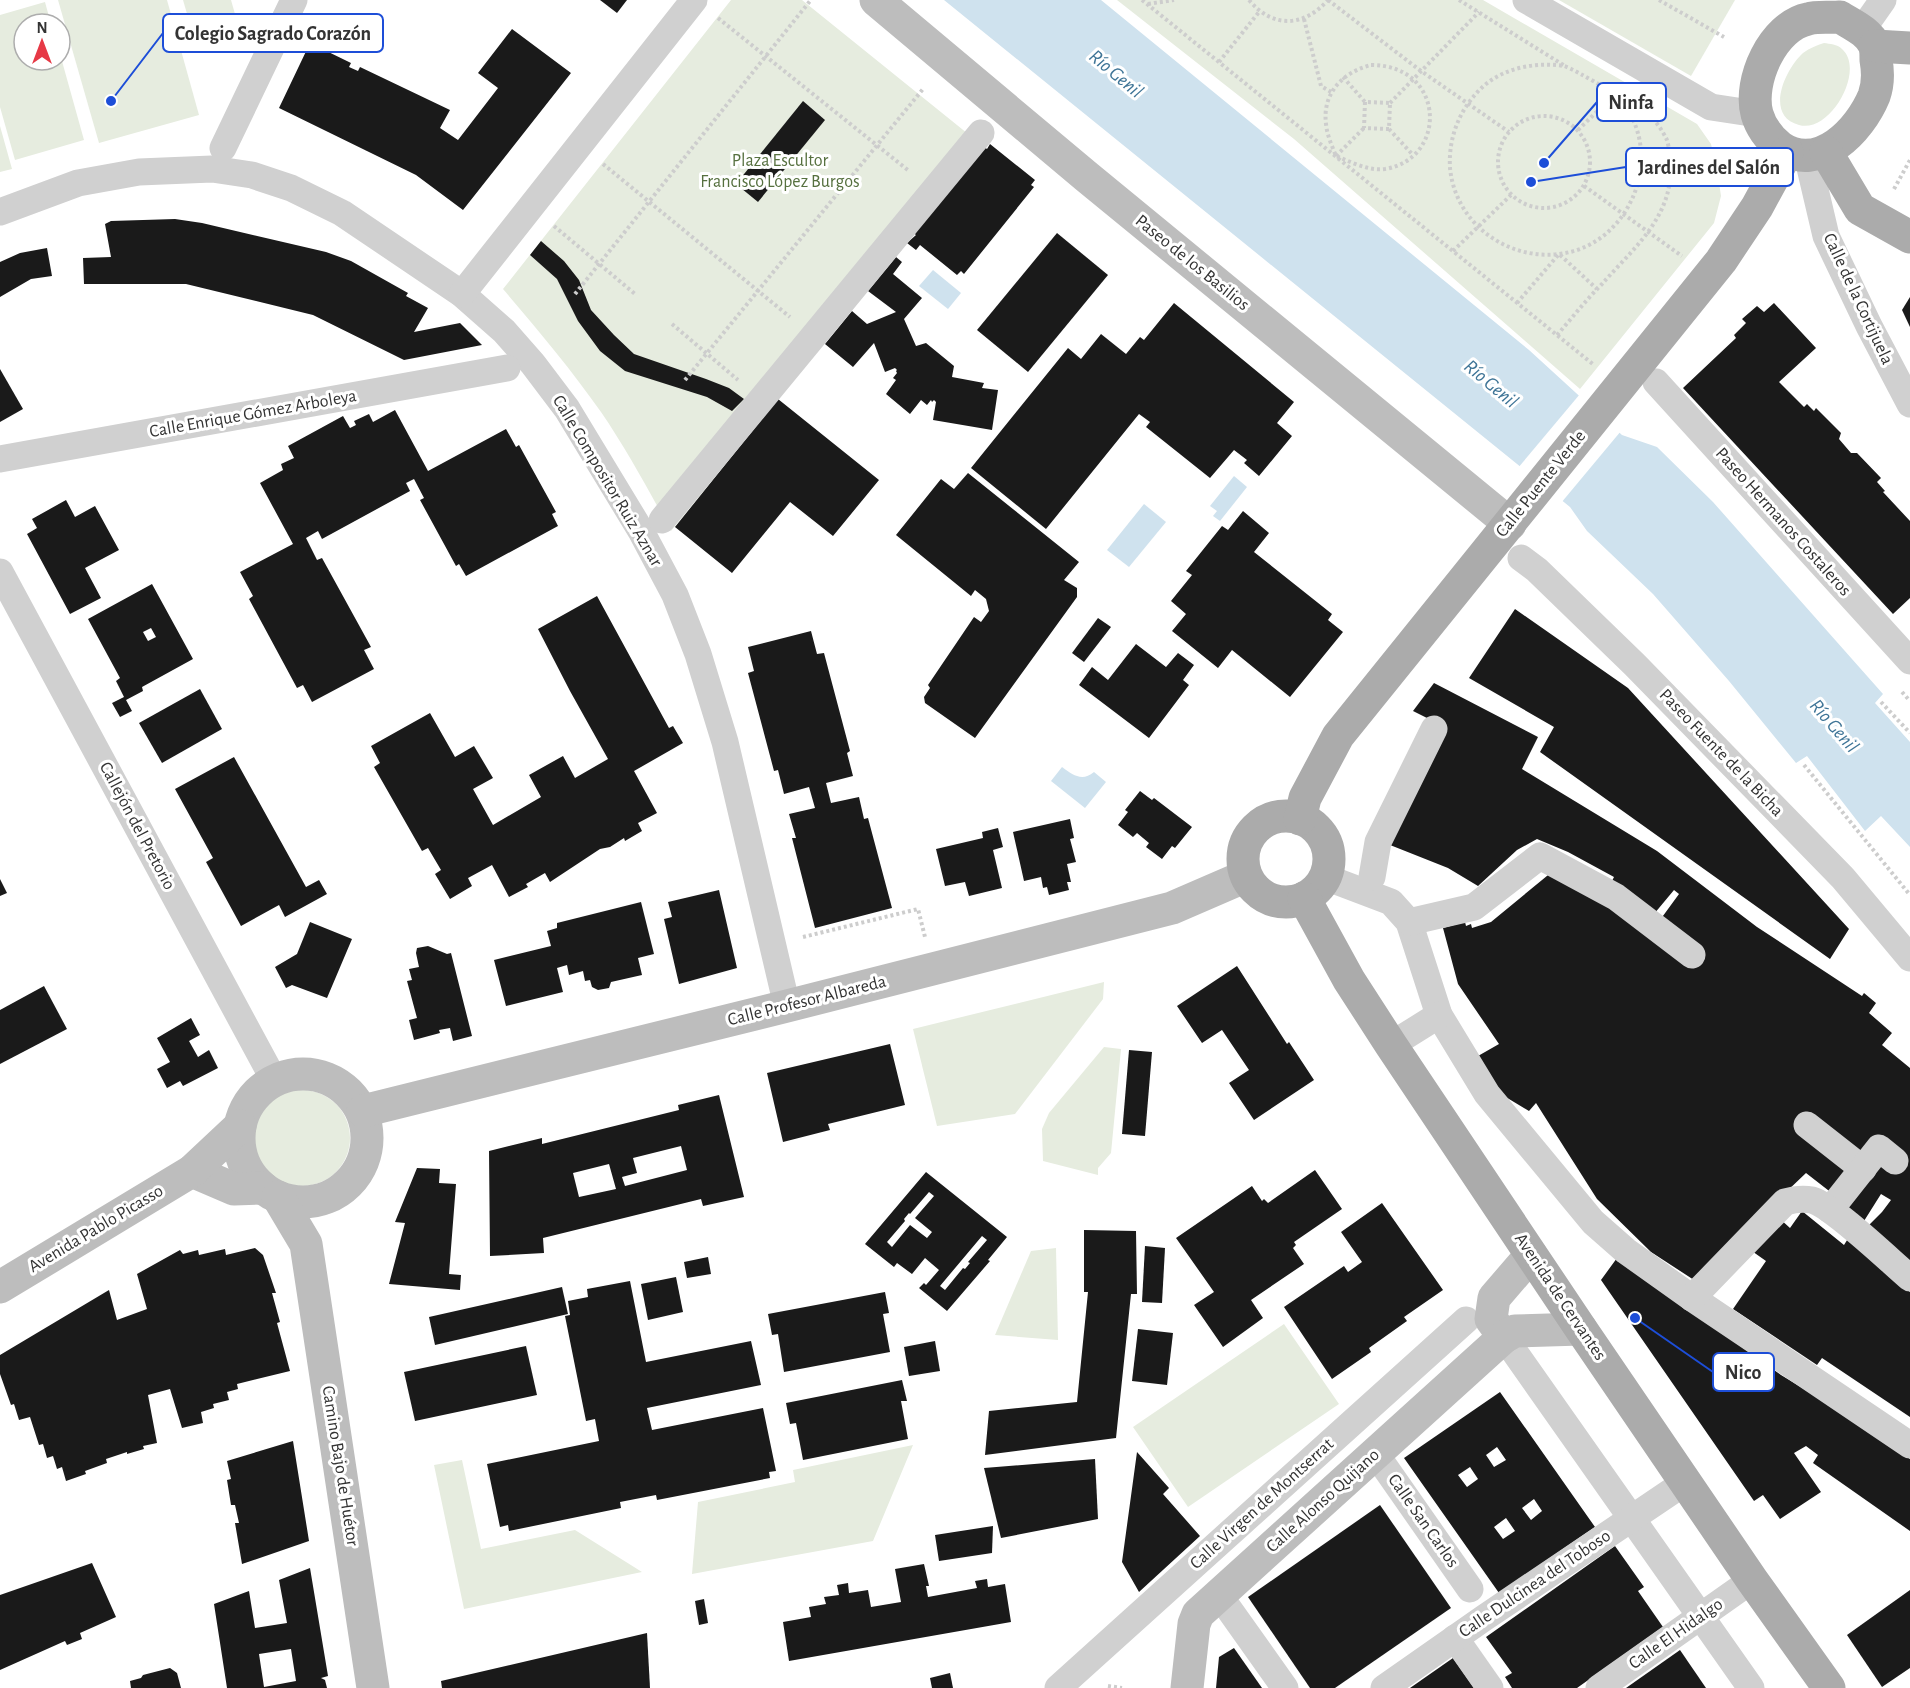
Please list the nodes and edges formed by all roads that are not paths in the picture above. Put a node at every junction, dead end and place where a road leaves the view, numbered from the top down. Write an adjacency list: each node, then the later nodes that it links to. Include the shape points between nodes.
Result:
1 (294, 0): 11 (street)
2 (876, 0): 21 (main road, Paseo de los Basilios)
3 (1526, 0): 9 (street, via 1711,107)
4 (1883, 0): 7 (street)
5 (705, 8): 15 (street)
6 (1801, 9): 7 (main road, via 1840,17); 9 (main road, via 1758,72)
7 (1868, 38): 8 (main road); 12 (main road, via 1878,70 1875,93 1864,117 1847,137)
8 (1910, 48)
9 (1757, 114): 12 (main road, via 1768,138)
10 (981, 133): 20 (street)
11 (223, 148)
12 (1807, 153): 14 (main road, via 1860,209); 18 (street, Calle de la Cortijuela, via 1826,236); 21 (main road, Calle Puente Verde, via 1758,207 1721,261)
13 (0, 212): 15 (street, Calle Compositor Ruiz Aznar, via 78,183 139,172 212,169 252,175 291,188 342,213)
14 (1910, 237)
15 (462, 294): 33 (street, Calle Compositor Ruiz Aznar, via 504,331 567,409 675,595 725,742)
16 (507, 368): 19 (street, Calle Enrique Gómez Arboleya)
17 (1656, 382): 24 (street, Paseo Hermanos Costaleros)
18 (1910, 404)
19 (0, 459)
20 (662, 520)
21 (1509, 524): 26 (main road, Calle Puente Verde, via 1338,736 1305,798)
22 (1521, 558): 32 (street, Paseo Fuente de la Bicha, via 1635,665 1834,869)
23 (0, 572): 36 (street, Callejón del Pretorio)
24 (1910, 661)
25 (1434, 729): 28 (street, via 1378,842)
26 (1300, 819): 27 (main road, via 1271,819 1251,834 1243,854); 29 (main road, via 1319,832 1328,853 1328,865)
27 (1246, 876): 29 (main road, via 1261,894 1282,902); 33 (main road, Calle Profesor Albareda, via 1172,908)
28 (1372, 877)
29 (1315, 887): 30 (street, via 1392,902); 35 (main road, Avenida de Cervantes, via 1349,980)
30 (1409, 922): 31 (street, via 1474,908 1540,856 1616,897); 34 (street)
31 (1692, 956)
32 (1910, 958)
33 (787, 1006): 37 (main road, Calle Profesor Albareda)
34 (1439, 1015): 35 (street); 50 (street, via 1487,1094 1593,1222)
35 (1391, 1045): 47 (main road, Avenida de Cervantes)
36 (274, 1080): 37 (main road, via 307,1073 327,1078 343,1087); 39 (main road, via 259,1090 246,1107)
37 (363, 1111): 44 (main road, via 368,1137 365,1156 356,1175)
38 (1807, 1125): 41 (street)
39 (240, 1126): 42 (main road, Avenida Pablo Picasso); 43 (main road, via 243,1160 249,1172)
40 (1895, 1161): 41 (street, via 1879,1148)
41 (1863, 1169): 45 (street)
42 (192, 1171): 43 (main road, via 234,1189); 49 (main road, Avenida Pablo Picasso)
43 (271, 1192): 44 (main road, via 302,1202); 46 (main road, Camino Bajo de Huétor)
44 (329, 1197): 46 (main road)
45 (1830, 1210): 48 (street); 50 (street, via 1800,1198 1785,1202)
46 (306, 1244): 63 (main road, Camino Bajo de Huétor)
47 (1532, 1255): 52 (main road, Avenida de Cervantes); 53 (main road, via 1494,1298 1491,1319)
48 (1910, 1278)
49 (0, 1287)
50 (1692, 1298): 54 (street)
51 (1466, 1320): 64 (street, Calle Virgen de Montserrat)
52 (1581, 1329): 53 (main road, Calle Alonso Quijano, via 1515,1331); 56 (main road, Avenida de Cervantes)
53 (1504, 1337): 55 (main road, Calle Alonso Quijano); 57 (street)
54 (1910, 1445)
55 (1376, 1453): 59 (street, Calle San Carlos); 60 (main road, Calle Alonso Quijano)
56 (1687, 1481): 57 (street, Calle Dulcinea del Toboso); 58 (main road, Avenida de Cervantes)
57 (1633, 1518): 61 (street); 62 (street, Calle Dulcinea del Toboso)
58 (1752, 1580): 61 (street, Calle El Hidalgo); 71 (main road, Avenida de Cervantes)
59 (1470, 1589)
60 (1219, 1595): 65 (main road, Calle Alonso Quijano, via 1197,1614); 66 (street)
61 (1701, 1616): 69 (street, Calle El Hidalgo); 70 (street)
62 (1455, 1638): 67 (street, Calle Dulcinea del Toboso); 68 (street)
63 (373, 1688)
64 (1058, 1688)
65 (1187, 1688)
66 (1285, 1688)
67 (1384, 1688)
68 (1490, 1688)
69 (1599, 1688)
70 (1750, 1688)
71 (1829, 1688)

